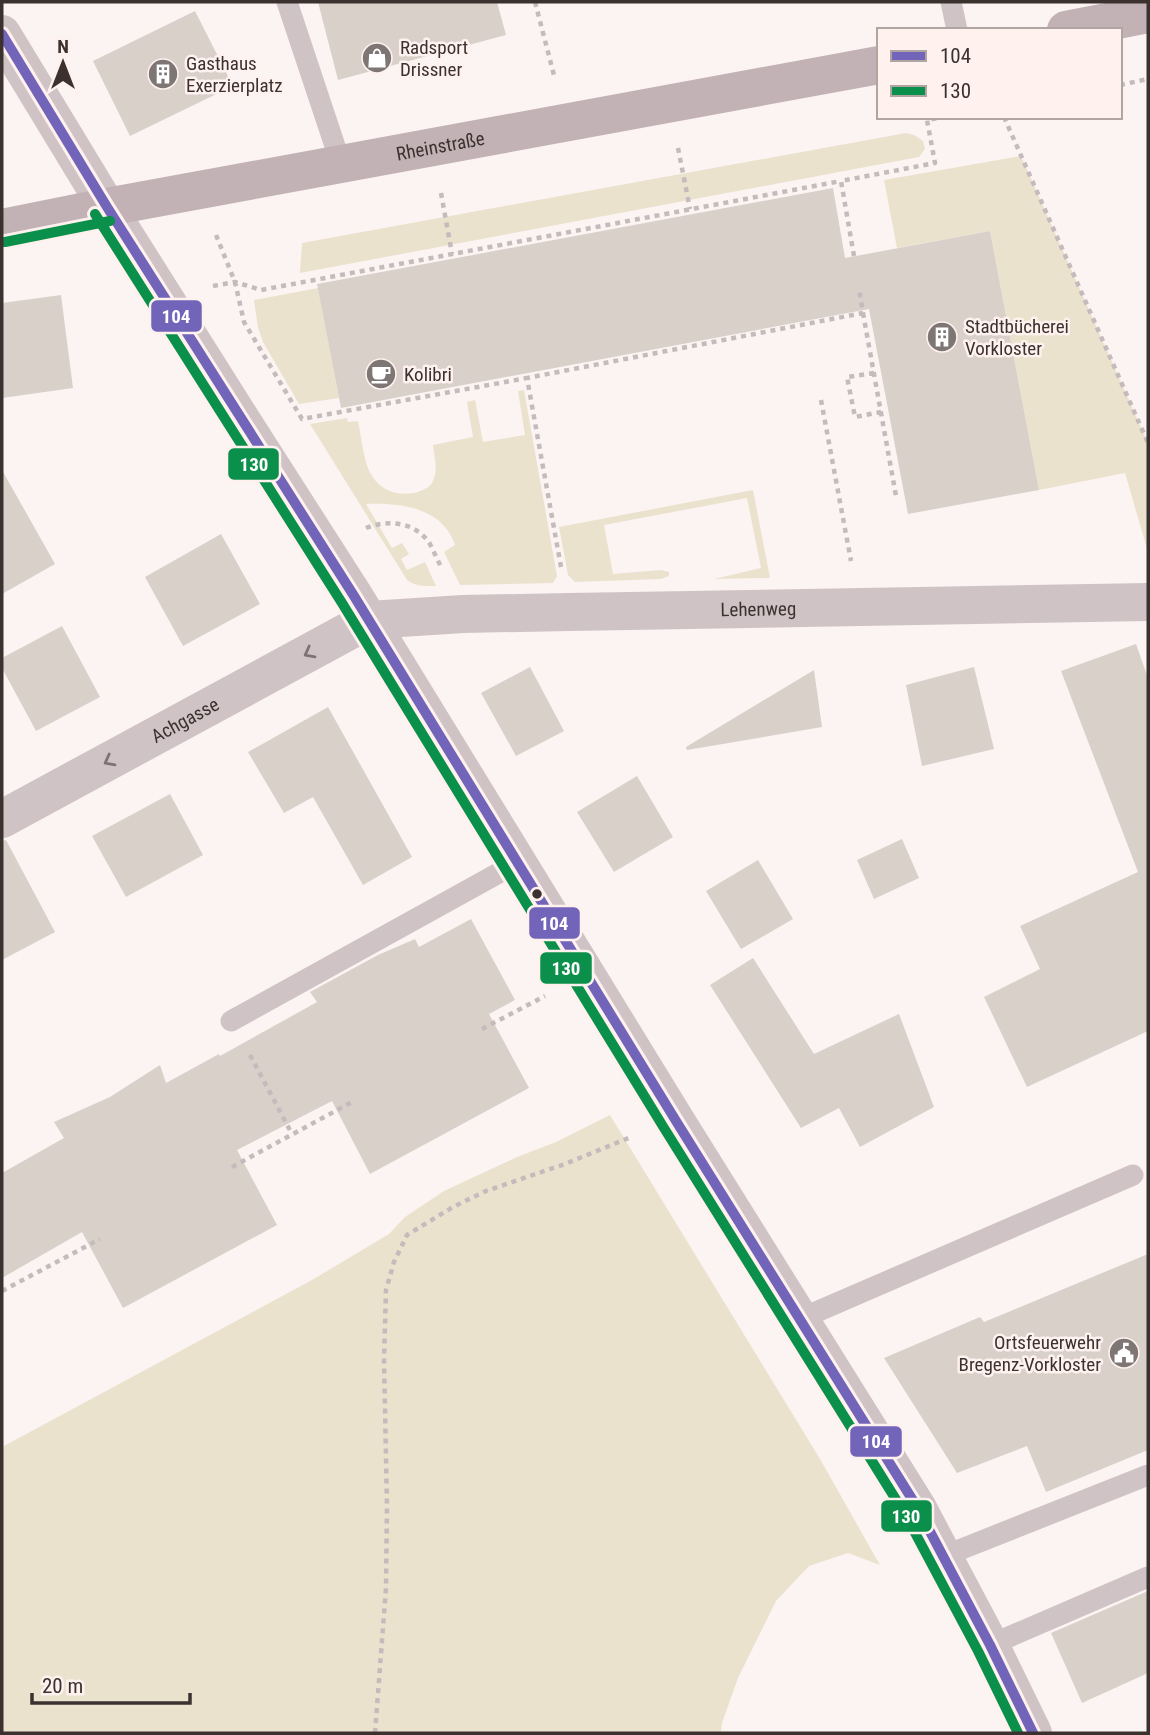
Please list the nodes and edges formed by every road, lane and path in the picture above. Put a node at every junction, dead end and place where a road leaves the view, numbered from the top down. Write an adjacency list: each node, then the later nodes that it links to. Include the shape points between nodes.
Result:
1 (287, 2): 16 (lane)
2 (536, 2): 14 (path)
3 (951, 2): 5 (lane)
4 (1148, 14): 6 (main road)
5 (957, 28)
6 (1076, 28)
7 (2, 34): 18 (street)
8 (877, 65): 11 (main road, Rheinstraße)
9 (1148, 79): 10 (path)
10 (1122, 85)
11 (669, 104): 14 (main road, Rheinstraße); 19 (path)
12 (932, 119): 17 (path, via 927,120 935,163)
13 (1005, 119): 29 (path)
14 (565, 122): 15 (main road, Rheinstraße)
15 (432, 148): 16 (main road, Rheinstraße); 21 (path)
16 (341, 164): 18 (main road, Rheinstraße)
17 (841, 181): 19 (path); 22 (path)
18 (107, 207): 20 (main road, Rheinstraße); 32 (street)
19 (690, 209): 21 (path)
20 (2, 228)
21 (452, 254): 26 (path, via 261,290 235,282 244,322 302,419)
22 (854, 256)
23 (859, 289): 24 (path)
24 (863, 313): 25 (path); 26 (path)
25 (874, 373): 28 (path); 28 (path, via 847,377 855,417)
26 (527, 378): 31 (path)
27 (821, 400): 34 (path)
28 (881, 412): 30 (path)
29 (1148, 443)
30 (896, 496)
31 (556, 539)
32 (325, 551): 35 (path, via 368,526 388,522 408,526 430,545); 36 (street)
33 (1148, 602): 34 (street, Lehenweg)
34 (860, 606): 35 (street, Lehenweg)
35 (463, 614): 36 (street, Lehenweg)
36 (369, 620): 37 (street, Achgasse, one-way to 37); 38 (street)
37 (2, 819)
38 (517, 863): 39 (street); 40 (lane)
39 (586, 974): 41 (path); 43 (street)
40 (231, 1021): 44 (path)
41 (482, 1029)
42 (352, 1102): 44 (path)
43 (676, 1121): 49 (street); 54 (path, via 486,1191 407,1235 386,1290 386,1588)
44 (292, 1134): 45 (path)
45 (232, 1167)
46 (1133, 1175): 49 (lane)
47 (100, 1239): 48 (path)
48 (2, 1291)
49 (800, 1319): 51 (street)
50 (1148, 1475): 51 (lane)
51 (944, 1556): 53 (street)
52 (1148, 1577): 53 (lane)
53 (990, 1645): 55 (street)
54 (375, 1733)
55 (1033, 1733)

